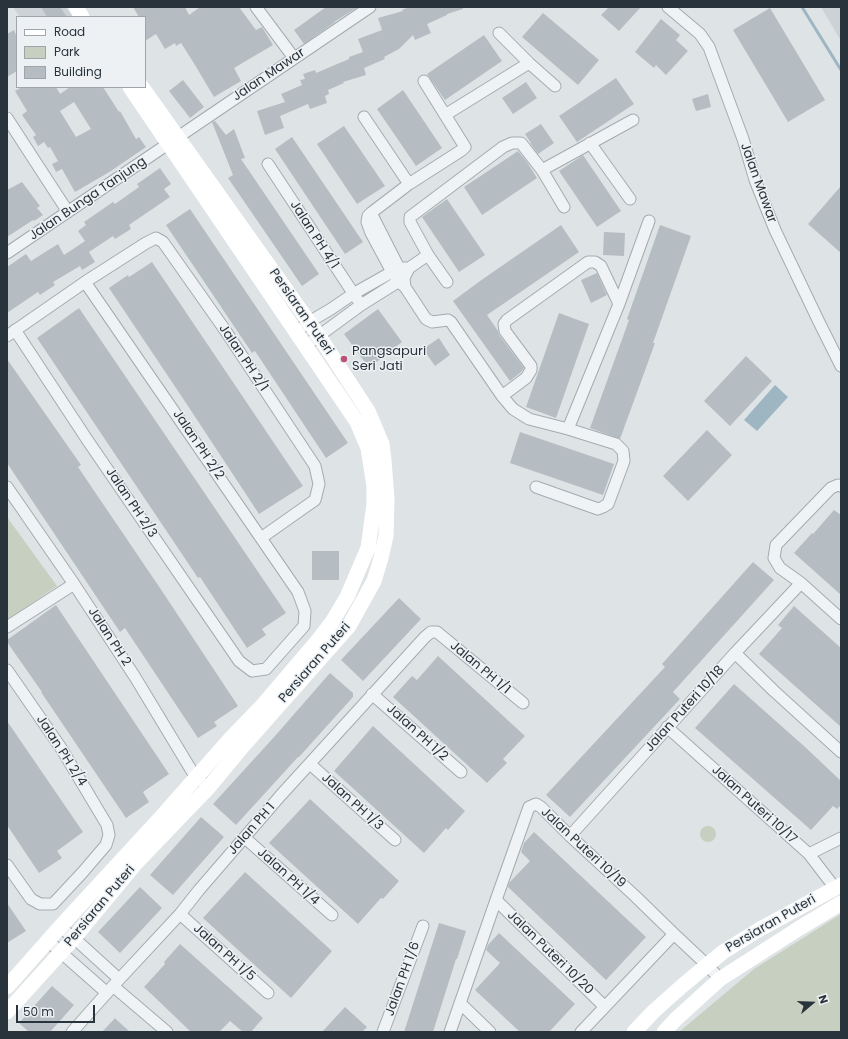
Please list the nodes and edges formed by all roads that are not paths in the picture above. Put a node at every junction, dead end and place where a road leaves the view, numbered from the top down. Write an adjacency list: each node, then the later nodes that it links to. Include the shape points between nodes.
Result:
1 (76, 7): 6 (main road)
2 (86, 7): 7 (main road)
3 (256, 7): 9 (street)
4 (370, 7): 9 (street, Jalan Mawar)
5 (668, 7): 42 (street, Jalan Mawar, via 700,34 709,46 740,132 754,180 775,230)
6 (81, 16)
7 (91, 16)
8 (499, 33): 10 (street)
9 (294, 58): 20 (street, Jalan Mawar)
10 (529, 63): 12 (street); 15 (street)
11 (424, 81): 15 (street)
12 (555, 86)
13 (131, 88): 20 (main road)
14 (143, 88): 20 (main road)
15 (445, 115): 24 (street, via 465,147)
16 (364, 117): 24 (street)
17 (7, 118): 19 (street)
18 (633, 120): 21 (street)
19 (10, 131): 27 (street)
20 (174, 141): 27 (street, Jalan Bunga Tanjung); 37 (main road, Persiaran Puteri); 38 (main road, Persiaran Puteri)
21 (590, 143): 23 (street); 25 (street)
22 (268, 164): 34 (street, Jalan PH 4/1)
23 (542, 170): 26 (street); 30 (street, via 521,143 503,147 410,217 410,222)
24 (409, 184): 31 (street, via 368,216 369,228)
25 (630, 199)
26 (564, 207)
27 (68, 212): 29 (street, Jalan Bunga Tanjung)
28 (649, 221): 35 (street)
29 (7, 254)
30 (428, 255): 31 (street); 33 (street)
31 (401, 276): 34 (street); 36 (street); 43 (street, via 426,320 451,322)
32 (85, 282): 39 (street); 48 (street, Jalan PH 2/2); 48 (street, Jalan PH 2/1, via 156,238 163,242 225,330 315,466 319,484 315,500)
33 (448, 282)
34 (353, 294): 36 (street, Jalan PH 4/1); 37 (street)
35 (619, 304): 43 (street, via 601,266 595,262 588,262 507,320 504,324 505,331 531,366 531,370 526,378); 44 (street)
36 (361, 305): 40 (street)
37 (309, 322): 38 (street); 40 (main road, Persiaran Puteri)
38 (296, 332): 41 (main road, Persiaran Puteri)
39 (11, 333): 51 (street, Jalan PH 2/3, via 239,662 252,670 266,669 304,626)
40 (319, 336): 41 (street); 64 (main road, Persiaran Puteri, via 368,411 382,444 387,499 386,536 381,558 374,581 349,626)
41 (305, 346): 63 (main road, Persiaran Puteri, via 357,422 368,448 374,504 368,548 347,597 332,622)
42 (841, 366)
43 (502, 396): 44 (street, via 513,409 529,419)
44 (568, 429): 46 (street, via 616,444 623,451 624,461 608,504 598,509)
45 (840, 485): 49 (street, via 831,488 776,545 774,558 780,568)
46 (536, 487)
47 (8, 492): 50 (street, Jalan PH 2)
48 (261, 538): 51 (street, Jalan PH 2/2, via 298,592)
49 (801, 583): 52 (street); 55 (street, Jalan Puteri 10/18)
50 (74, 584): 53 (street); 63 (street, Jalan PH 2, via 135,677)
51 (305, 611)
52 (841, 619)
53 (7, 627)
54 (437, 632): 57 (street, Jalan PH 1, via 425,636); 58 (street, Jalan PH 1/1)
55 (735, 653): 59 (street, Jalan Puteri 10/18); 60 (street)
56 (7, 670): 70 (street, Jalan PH 2/4, via 61,748 107,825 109,834 106,845 54,904 40,904 30,899)
57 (372, 694): 61 (street, Jalan PH 1); 62 (street, Jalan PH 1/2)
58 (523, 703)
59 (667, 727): 65 (street, Jalan Puteri 10/18); 69 (street, Jalan Puteri 10/17)
60 (841, 752)
61 (310, 764): 66 (street, Jalan PH 1); 68 (street, Jalan PH 1/3)
62 (461, 772)
63 (196, 778): 64 (street, Jalan PH 2); 77 (main road, Persiaran Puteri)
64 (208, 787): 79 (main road, Persiaran Puteri, via 136,863)
65 (570, 836): 72 (street, Jalan Puteri 10/19, via 541,807 536,804 529,807); 78 (street, Jalan Puteri 10/19)
66 (245, 838): 74 (street, Jalan PH 1); 75 (street, Jalan PH 1/4)
67 (841, 838): 69 (street)
68 (395, 840)
69 (809, 854): 71 (street, Jalan Puteri 10/17)
70 (7, 865)
71 (838, 887): 82 (main road, Persiaran Puteri, via 760,929)
72 (496, 900): 87 (street, Jalan Puteri 10/19); 88 (street, Jalan Puteri 10/20)
73 (841, 903): 83 (main road, Persiaran Puteri)
74 (180, 914): 85 (street, Jalan PH 1); 86 (street, Jalan PH 1/5)
75 (332, 916)
76 (423, 926): 92 (street, Jalan PH 1/6)
77 (60, 927): 79 (street); 80 (main road, Persiaran Puteri)
78 (674, 934): 82 (street, Jalan Puteri 10/19); 88 (street)
79 (74, 938): 81 (main road, Persiaran Puteri); 85 (street)
80 (48, 941): 81 (street); 84 (main road, Persiaran Puteri)
81 (62, 952): 85 (street); 89 (main road, Persiaran Puteri)
82 (707, 965): 83 (street, Jalan Puteri 10/19); 96 (main road, Persiaran Puteri)
83 (720, 979): 97 (main road, Persiaran Puteri)
84 (7, 986)
85 (113, 986): 90 (street, Jalan PH 1); 91 (street)
86 (268, 993)
87 (460, 1004): 93 (street, Jalan Puteri 10/19); 94 (street)
88 (605, 1006): 95 (street)
89 (7, 1012)
90 (72, 1032)
91 (167, 1032)
92 (383, 1032)
93 (450, 1032)
94 (490, 1032)
95 (581, 1032)
96 (634, 1032)
97 (664, 1032)

